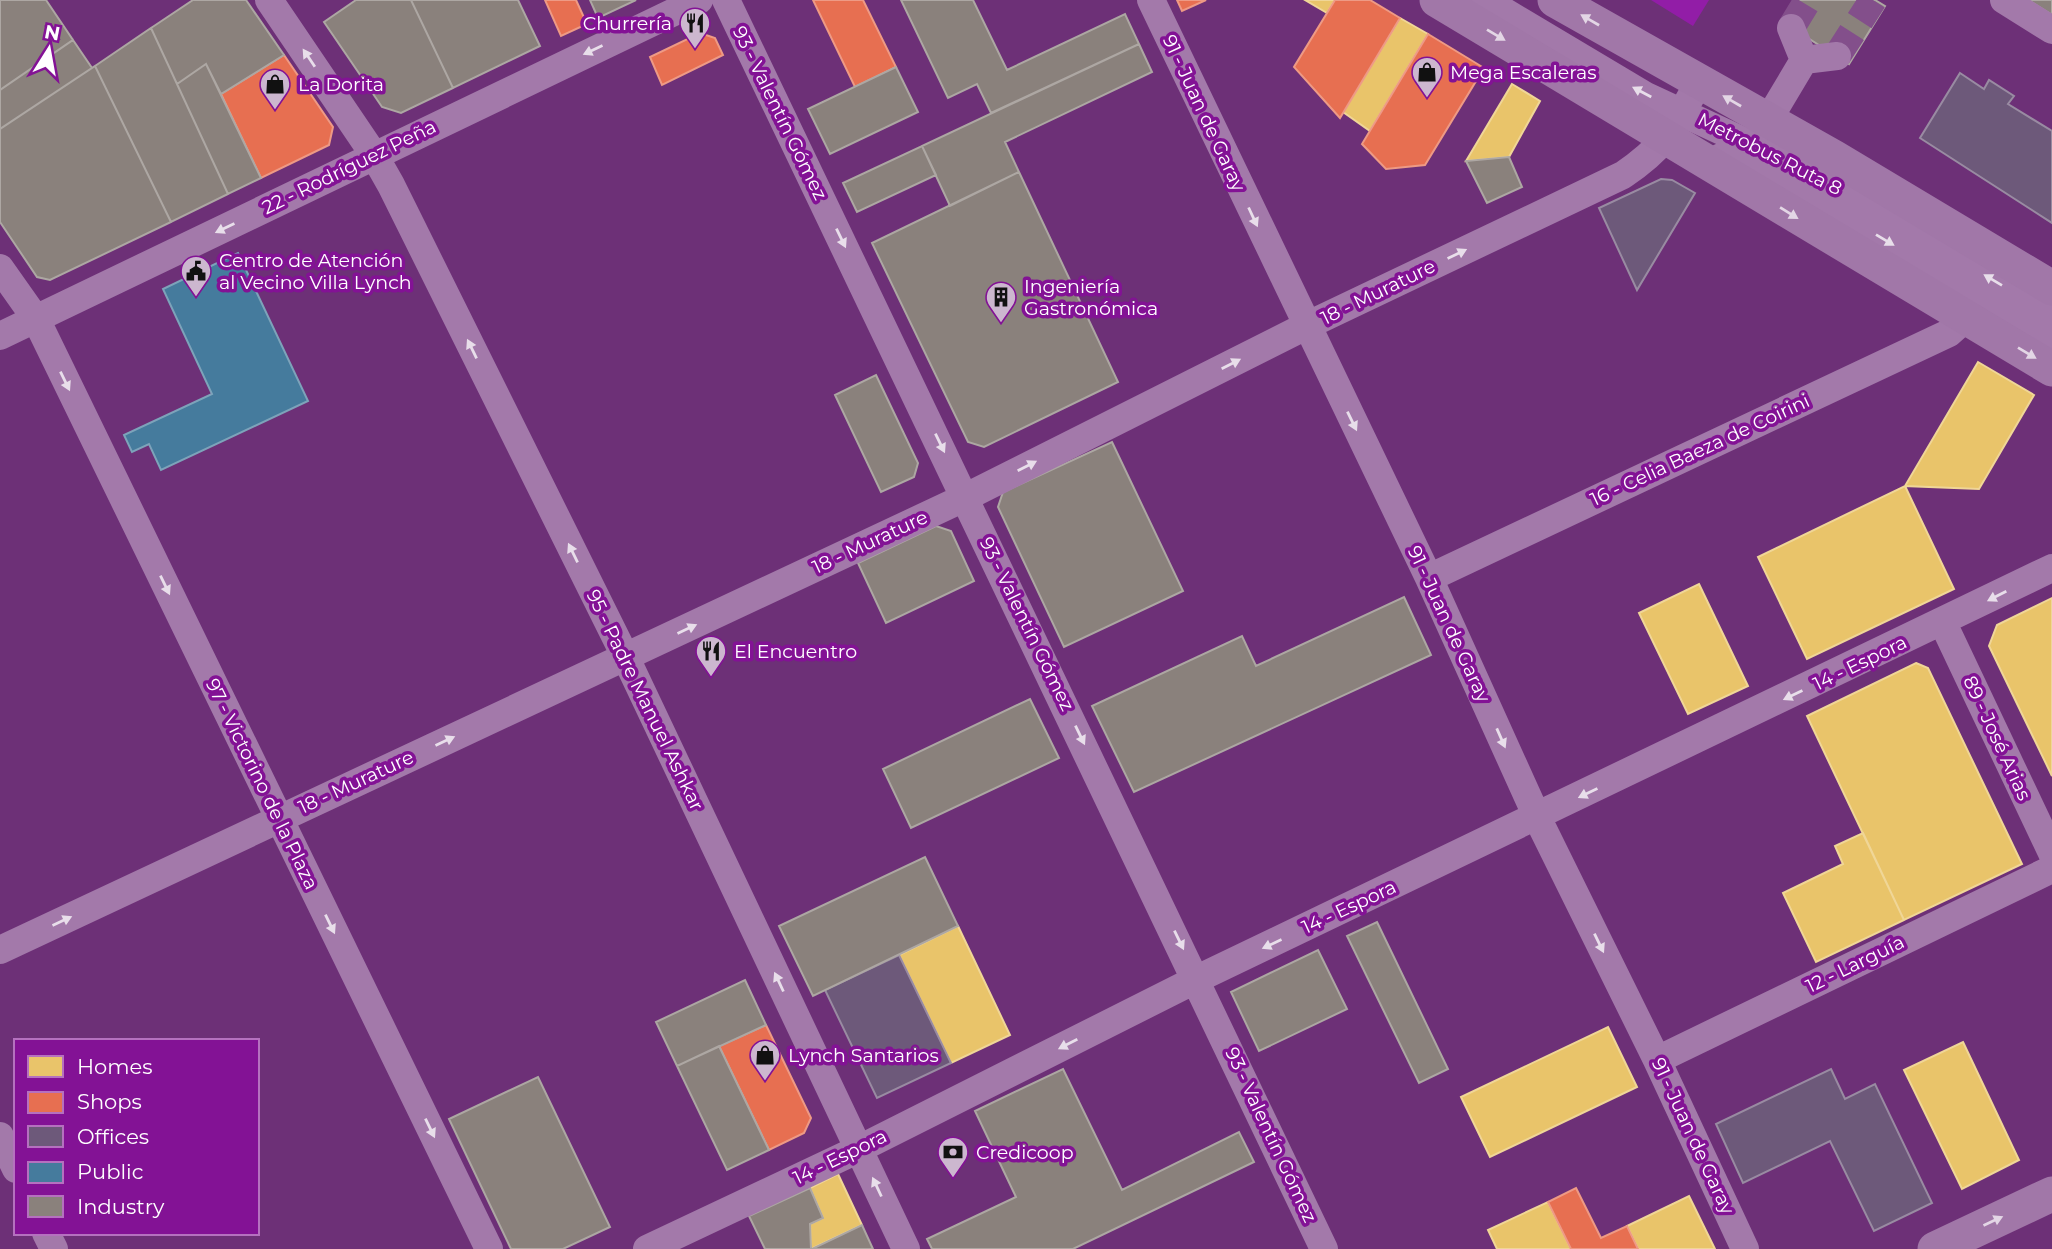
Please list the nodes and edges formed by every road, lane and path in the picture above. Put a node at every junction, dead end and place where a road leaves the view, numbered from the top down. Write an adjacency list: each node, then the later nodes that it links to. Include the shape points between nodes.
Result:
1 (269, 0): 15 (street, 95 - Padre Manuel Ashkar, one-way to 1)
2 (699, 0): 15 (street, 22 - Rodríguez Peña, one-way to 15)
3 (726, 0): 25 (street, 93 - Valentín Gómez, one-way to 25)
4 (1151, 0): 21 (street, 91 - Juan de Garay, one-way to 21)
5 (1437, 0): 13 (main road, one-way to 13)
6 (1485, 0): 13 (street, Metrobus Ruta 8, one-way to 6, via 1646,96)
7 (1555, 0): 13 (main road, one-way to 7)
8 (2004, 0): 10 (street)
9 (1791, 27): 12 (street)
10 (2052, 30)
11 (1837, 56): 12 (street)
12 (1804, 60): 14 (street)
13 (1684, 110): 14 (main road, one-way to 13); 18 (street, Metrobus Ruta 8, one-way to 13, via 1823,178); 19 (main road, one-way to 19, via 1800,219); 21 (street, 18 - Murature, one-way to 13, via 1623,175 1650,156); 23 (street, Metrobus Ruta 8, one-way to 23, via 1740,164 1813,196)
14 (1767, 122): 17 (main road)
15 (374, 155): 20 (street, 22 - Rodríguez Peña, one-way to 20); 29 (street, 95 - Padre Manuel Ashkar, one-way to 15)
16 (0, 268): 20 (street, 97 - Victorino de la Plaza)
17 (2052, 288)
18 (2052, 315)
19 (1968, 317): 24 (main road, one-way to 24); 27 (street, 16 - Celia Baeza de Coirini, via 1949,333)
20 (36, 319): 22 (street, 22 - Rodríguez Peña); 31 (street, 97 - Victorino de la Plaza, one-way to 31)
21 (1306, 326): 25 (street, 18 - Murature, one-way to 21); 27 (street, 91 - Juan de Garay, one-way to 27)
22 (0, 336)
23 (2052, 340)
24 (2052, 369)
25 (966, 497): 29 (street, 18 - Murature, one-way to 25); 35 (street, 93 - Valentín Gómez, one-way to 35)
26 (2052, 568): 28 (street, 14 - Espora, one-way to 28)
27 (1429, 578): 30 (street, 91 - Juan de Garay, one-way to 30)
28 (1943, 623): 30 (street, 14 - Espora, one-way to 30); 32 (street, 89 - José Arias)
29 (626, 658): 31 (street, 18 - Murature, one-way to 29); 38 (street, 95 - Padre Manuel Ashkar, one-way to 29)
30 (1537, 817): 35 (street, 14 - Espora, one-way to 35); 36 (street, 91 - Juan de Garay, one-way to 36)
31 (278, 818): 34 (street, 18 - Murature, one-way to 31); 41 (street, 97 - Victorino de la Plaza, one-way to 41)
32 (2052, 853)
33 (2052, 869): 36 (street, 12 - Larguía)
34 (0, 950)
35 (1197, 979): 38 (street, 14 - Espora, one-way to 38); 44 (street, 93 - Valentín Gómez)
36 (1657, 1060): 45 (street, 91 - Juan de Garay)
37 (0, 1136): 39 (street)
38 (859, 1149): 42 (street, 14 - Espora); 43 (street, 95 - Padre Manuel Ashkar, one-way to 38)
39 (14, 1165)
40 (2052, 1194): 46 (main road, one-way to 40)
41 (489, 1249)
42 (647, 1249)
43 (906, 1249)
44 (1324, 1249)
45 (1745, 1249)
46 (1935, 1249)

